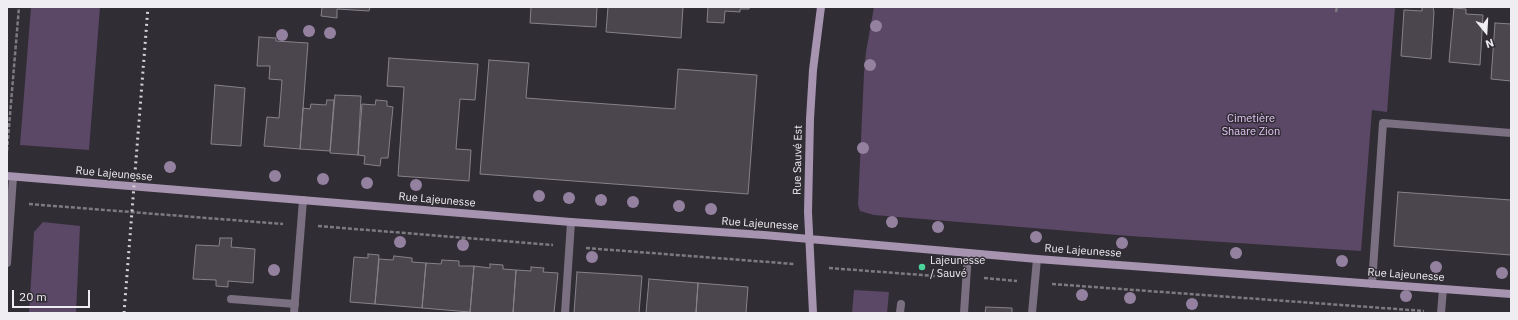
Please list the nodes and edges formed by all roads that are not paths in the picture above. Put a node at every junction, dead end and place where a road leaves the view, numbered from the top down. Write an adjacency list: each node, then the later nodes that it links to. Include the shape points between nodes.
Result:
1 (821, 7): 6 (main road, Rue Sauvé Est, via 810,119)
2 (1511, 132): 10 (street, via 1383,123)
3 (10, 177): 4 (main road, Rue Lajeunesse); 9 (street)
4 (303, 200): 5 (main road, Rue Lajeunesse); 14 (street)
5 (571, 222): 6 (main road, Rue Lajeunesse); 17 (street)
6 (809, 238): 7 (main road, Rue Lajeunesse); 18 (main road, Rue Sauvé Est)
7 (968, 253): 8 (main road, Rue Lajeunesse); 20 (street)
8 (1037, 259): 10 (main road, Rue Lajeunesse); 21 (street)
9 (7, 263)
10 (1372, 284): 11 (main road, Rue Lajeunesse)
11 (1443, 289): 12 (main road, Rue Lajeunesse); 22 (street)
12 (1511, 294)
13 (231, 299): 14 (street)
14 (295, 304): 16 (street)
15 (901, 304): 19 (street)
16 (294, 313)
17 (565, 313)
18 (813, 313)
19 (900, 313)
20 (964, 313)
21 (1032, 313)
22 (1441, 313)

